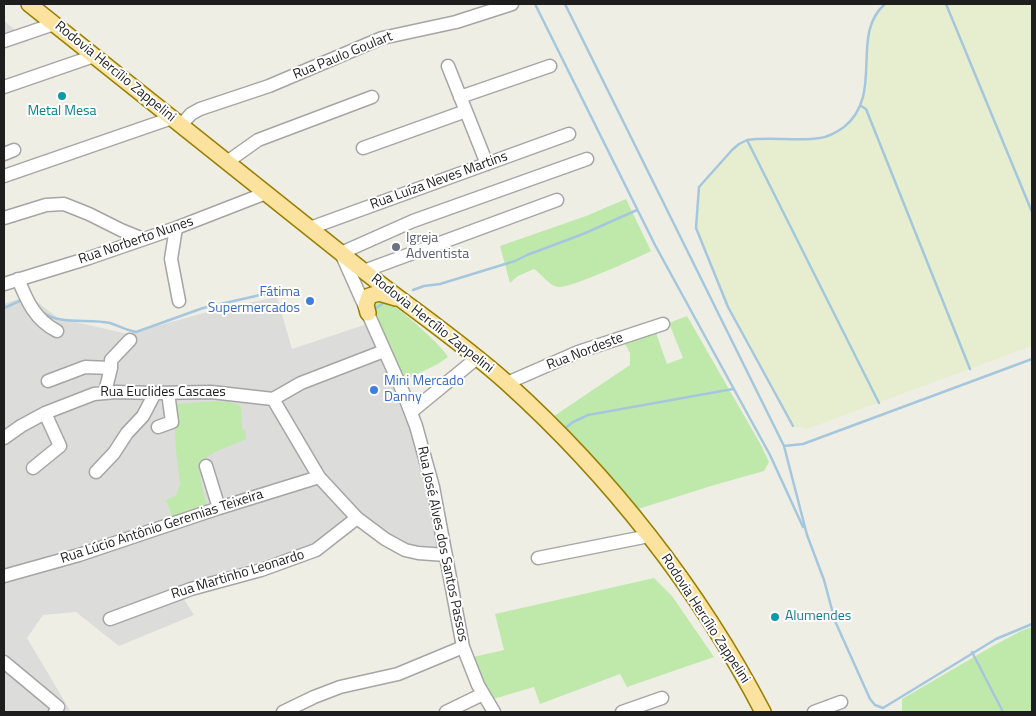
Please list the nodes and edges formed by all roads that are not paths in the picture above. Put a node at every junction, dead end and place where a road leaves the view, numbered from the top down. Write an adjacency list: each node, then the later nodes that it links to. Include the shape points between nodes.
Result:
1 (29, 4): 3 (main road, Rodovia Hercílio Zappelini)
2 (512, 4): 12 (street, Rua Paulo Goulart, via 456,22 382,38)
3 (54, 24): 4 (street); 5 (main road, Rodovia Hercílio Zappelini)
4 (4, 41)
5 (94, 56): 8 (street); 12 (main road, Rodovia Hercílio Zappelini)
6 (448, 66): 9 (street)
7 (550, 66): 9 (street)
8 (4, 87)
9 (460, 97): 11 (street)
10 (372, 98): 16 (street, via 258,140)
11 (466, 111): 14 (street); 17 (street)
12 (176, 121): 16 (main road, Rodovia Hercílio Zappelini); 18 (street)
13 (569, 134): 17 (street, Rua Luíza Neves Martins)
14 (363, 148)
15 (587, 159): 25 (street, via 413,221)
16 (227, 162): 19 (main road, Rodovia Hercílio Zappelini)
17 (487, 164): 23 (street, Rua Luíza Neves Martins)
18 (4, 176)
19 (266, 192): 22 (street, Rua Norberto Nunes); 23 (main road, Rodovia Hercílio Zappelini)
20 (557, 200): 26 (street)
21 (4, 218): 24 (street, via 46,205 64,204)
22 (176, 228): 24 (street, Rua Norberto Nunes); 31 (street, via 171,259)
23 (310, 228): 25 (main road, Rodovia Hercílio Zappelini)
24 (143, 239): 27 (street, Rua Norberto Nunes)
25 (341, 253): 26 (main road, Rodovia Hercílio Zappelini); 30 (street, Rua José Alves dos Santos Passos)
26 (361, 268): 29 (main road, Rodovia Hercílio Zappelini); 30 (street, Rua José Alves dos Santos Passos)
27 (18, 279): 28 (street, Rua Norberto Nunes); 35 (street, via 27,301 40,319)
28 (4, 284)
29 (382, 284): 32 (main road, Rodovia Hercílio Zappelini); 33 (main road, via 368,286 364,291)
30 (358, 291): 33 (street, Rua José Alves dos Santos Passos)
31 (179, 300)
32 (406, 303): 33 (main road, via 388,294 376,293 367,300); 38 (main road, Rodovia Hercílio Zappelini)
33 (368, 313): 37 (street, Rua José Alves dos Santos Passos)
34 (663, 324): 41 (street, Rua Nordeste, via 578,352)
35 (57, 331)
36 (130, 340): 39 (street, via 111,360)
37 (384, 352): 44 (street, via 301,383); 45 (street, Rua José Alves dos Santos Passos)
38 (477, 358): 41 (main road, Rodovia Hercílio Zappelini); 45 (street)
39 (111, 368): 40 (street, via 85,367); 42 (street)
40 (48, 381)
41 (507, 383): 55 (main road, Rodovia Hercílio Zappelini, via 576,452)
42 (105, 392): 43 (street, Rua Euclides Cascaes); 46 (street, Rua Euclides Cascaes, via 83,397)
43 (162, 393): 44 (street, Rua Euclides Cascaes, via 225,392); 47 (street, via 172,422); 51 (street)
44 (273, 399): 52 (street)
45 (411, 412): 56 (street, Rua José Alves dos Santos Passos, via 427,462)
46 (45, 413): 48 (street, Rua Euclides Cascaes); 50 (street, via 60,446)
47 (158, 427)
48 (4, 438)
49 (206, 466): 53 (street)
50 (33, 468)
51 (96, 472)
52 (319, 477): 53 (street, Rua Lúcio Antônio Geremias Teixeira); 54 (street)
53 (219, 508): 58 (street, Rua Lúcio Antônio Geremias Teixeira, via 99,549)
54 (357, 518): 56 (street, via 405,550); 59 (street, Rua Martinho Leonardo, via 316,550 261,570 191,589)
55 (649, 536): 57 (street); 70 (main road, Rodovia Hercílio Zappelini, via 717,632)
56 (446, 555): 60 (street, Rua José Alves dos Santos Passos)
57 (538, 558)
58 (4, 576)
59 (110, 619)
60 (463, 647): 62 (street, Rua José Alves dos Santos Passos); 66 (street, via 398,674 340,687)
61 (4, 662): 65 (street)
62 (483, 694): 67 (street); 68 (street, Rua José Alves dos Santos Passos)
63 (662, 698): 69 (street)
64 (841, 702): 71 (street)
65 (56, 710)
66 (283, 712)
67 (446, 712)
68 (494, 712)
69 (622, 712)
70 (763, 712)
71 (814, 712)

